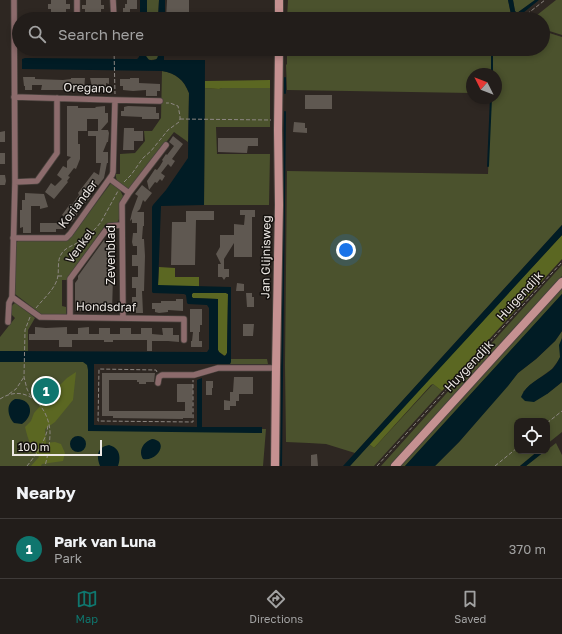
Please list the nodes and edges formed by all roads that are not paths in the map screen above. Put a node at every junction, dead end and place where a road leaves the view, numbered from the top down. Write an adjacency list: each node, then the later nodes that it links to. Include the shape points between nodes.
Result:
1 (14, 0): 5 (street)
2 (77, 0): 6 (street)
3 (113, 0): 7 (street)
4 (279, 0): 8 (street)
5 (16, 12)
6 (77, 12)
7 (114, 12)
8 (279, 12)
9 (16, 56): 11 (street)
10 (278, 56): 27 (street, Jan Glijnisweg)
11 (14, 97): 12 (street, Oregano); 17 (street)
12 (57, 98): 13 (street, Oregano); 17 (street, via 57,153 37,181)
13 (115, 100): 14 (street, Oregano); 16 (street, Koriander, via 113,172)
14 (160, 101)
15 (166, 145): 18 (street, Zevenblad)
16 (110, 179): 18 (street, Koriander); 20 (street, Koriander, via 66,238)
17 (14, 182): 20 (street)
18 (129, 193): 19 (street, Zevenblad, via 122,204)
19 (122, 225): 23 (street, Venkel, via 109,226 71,277); 24 (street, Zevenblad)
20 (13, 238): 22 (street)
21 (562, 282): 30 (street, Huygendijk)
22 (12, 297): 23 (street, Hondsdraf, via 40,317); 25 (street, via 9,303)
23 (70, 317): 24 (street, Hondsdraf)
24 (123, 318): 26 (street, Hondsdraf, via 184,319)
25 (8, 322)
26 (184, 340)
27 (276, 368): 28 (street, via 218,368 193,376 162,375); 29 (street, Jan Glijnisweg)
28 (158, 383)
29 (275, 466)
30 (395, 466)

